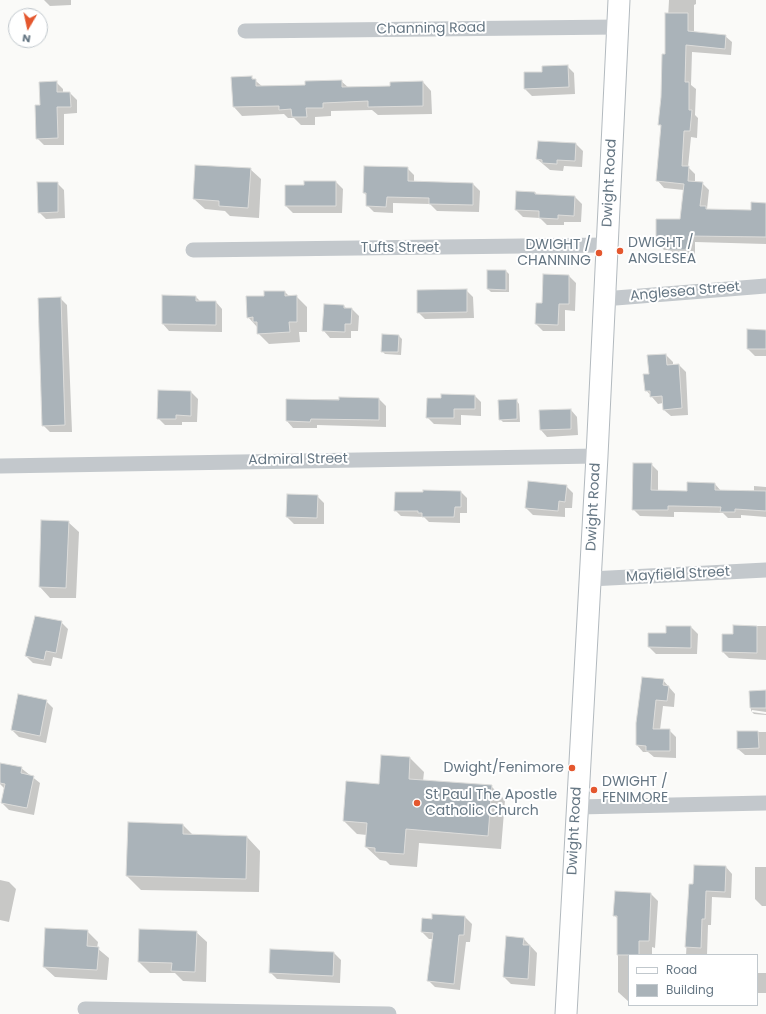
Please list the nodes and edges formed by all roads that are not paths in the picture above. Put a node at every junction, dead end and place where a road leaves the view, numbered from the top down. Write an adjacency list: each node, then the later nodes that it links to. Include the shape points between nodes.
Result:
1 (619, 0): 2 (main road, Dwight Road)
2 (618, 27): 3 (street, Channing Road); 4 (main road, Dwight Road)
3 (244, 31)
4 (606, 246): 5 (street, Tufts Street); 7 (main road, Dwight Road)
5 (193, 250)
6 (766, 286): 7 (street, Anglesea Street)
7 (603, 299): 8 (main road, Dwight Road)
8 (597, 456): 9 (street, Admiral Street); 11 (main road, Dwight Road)
9 (0, 466)
10 (766, 570): 11 (street, Mayfield Street)
11 (590, 579): 13 (main road, Dwight Road)
12 (766, 803): 13 (street)
13 (577, 807): 16 (main road, Dwight Road)
14 (85, 1009): 15 (street)
15 (389, 1014)
16 (566, 1014)

